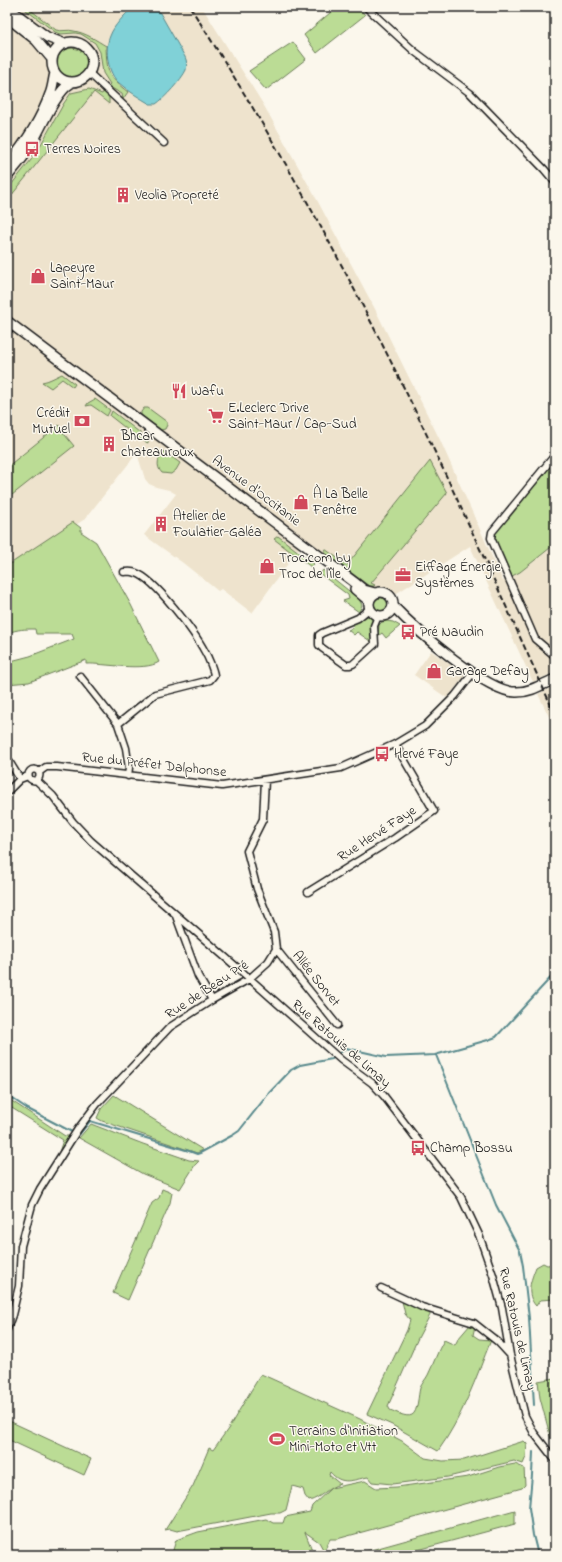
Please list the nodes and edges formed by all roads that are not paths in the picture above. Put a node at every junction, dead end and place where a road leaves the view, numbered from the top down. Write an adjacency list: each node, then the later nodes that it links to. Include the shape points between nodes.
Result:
1 (7, 7): 4 (main road, via 47,37)
2 (366, 7): 12 (street, via 414,51 470,93)
3 (7, 17): 5 (main road, via 36,40)
4 (65, 44): 5 (main road, via 54,52); 7 (main road, via 72,42 85,47 92,59)
5 (52, 59): 6 (main road)
6 (55, 73): 8 (main road, via 62,80); 10 (main road, via 50,94 38,120)
7 (89, 73): 8 (main road, via 78,82); 9 (street)
8 (71, 82): 11 (main road, via 65,86 28,149)
9 (164, 143)
10 (7, 166)
11 (7, 177)
12 (555, 182)
13 (7, 321): 17 (main road, Avenue d'Occitanie, via 354,582)
14 (7, 327): 18 (main road, Avenue d'Occitanie, via 354,588)
15 (555, 454): 22 (street, via 492,532 491,538 535,639)
16 (124, 572): 26 (street, via 136,572 152,582 179,615 206,655 213,672 212,678 155,694)
17 (375, 593): 18 (main road); 19 (main road, Avenue d'Occitanie, via 387,594)
18 (369, 605): 20 (main road, Avenue d'Occitanie, via 373,614); 20 (street, via 358,618 319,635 319,644 322,648 346,665 353,664 376,644 374,626)
19 (393, 606): 20 (main road, via 389,613); 21 (main road, Avenue d'Occitanie)
20 (382, 615): 21 (main road, Avenue d'Occitanie)
21 (416, 629): 23 (main road, Avenue d'Occitanie)
22 (555, 656)
23 (474, 673): 25 (main road, Avenue d'Occitanie, via 501,689 517,692 536,688); 27 (street, Rue du Préfet Dalphonse, via 425,726)
24 (80, 676): 26 (street)
25 (555, 679)
26 (118, 724): 31 (street, via 126,748)
27 (395, 744): 34 (street, Rue du Préfet Dalphonse, via 341,768); 36 (street, Rue Hervé Faye, via 434,810 395,838)
28 (7, 758): 32 (street)
29 (39, 772): 30 (street, via 31,770); 31 (street, Rue du Préfet Dalphonse, via 46,767 56,767); 33 (street, via 40,776)
30 (28, 776): 32 (street); 33 (street, via 32,781)
31 (128, 776): 34 (street, Rue du Préfet Dalphonse, via 222,786)
32 (20, 778): 35 (street)
33 (36, 780): 37 (street, Rue Ratouis de Limay, via 91,841)
34 (265, 780): 38 (street, via 263,819 246,851 257,889 274,932)
35 (7, 792)
36 (308, 892)
37 (175, 915): 39 (street, Rue Ratouis de Limay); 40 (street, via 198,976)
38 (276, 949): 39 (street, Rue de Beau Pré, via 268,962); 41 (street, Allée Sorvet)
39 (249, 979): 40 (street, Rue de Beau Pré); 44 (street, Rue Ratouis de Limay, via 329,1050 372,1083 461,1198 493,1275)
40 (212, 1000): 43 (street, Rue de Beau Pré, via 170,1027 97,1104 40,1189 32,1205 21,1246 19,1286)
41 (337, 1025)
42 (381, 1288): 44 (street, via 422,1307 474,1323)
43 (7, 1329)
44 (510, 1355): 45 (street, Rue Ratouis de Limay, via 525,1416 534,1433)
45 (555, 1460)

